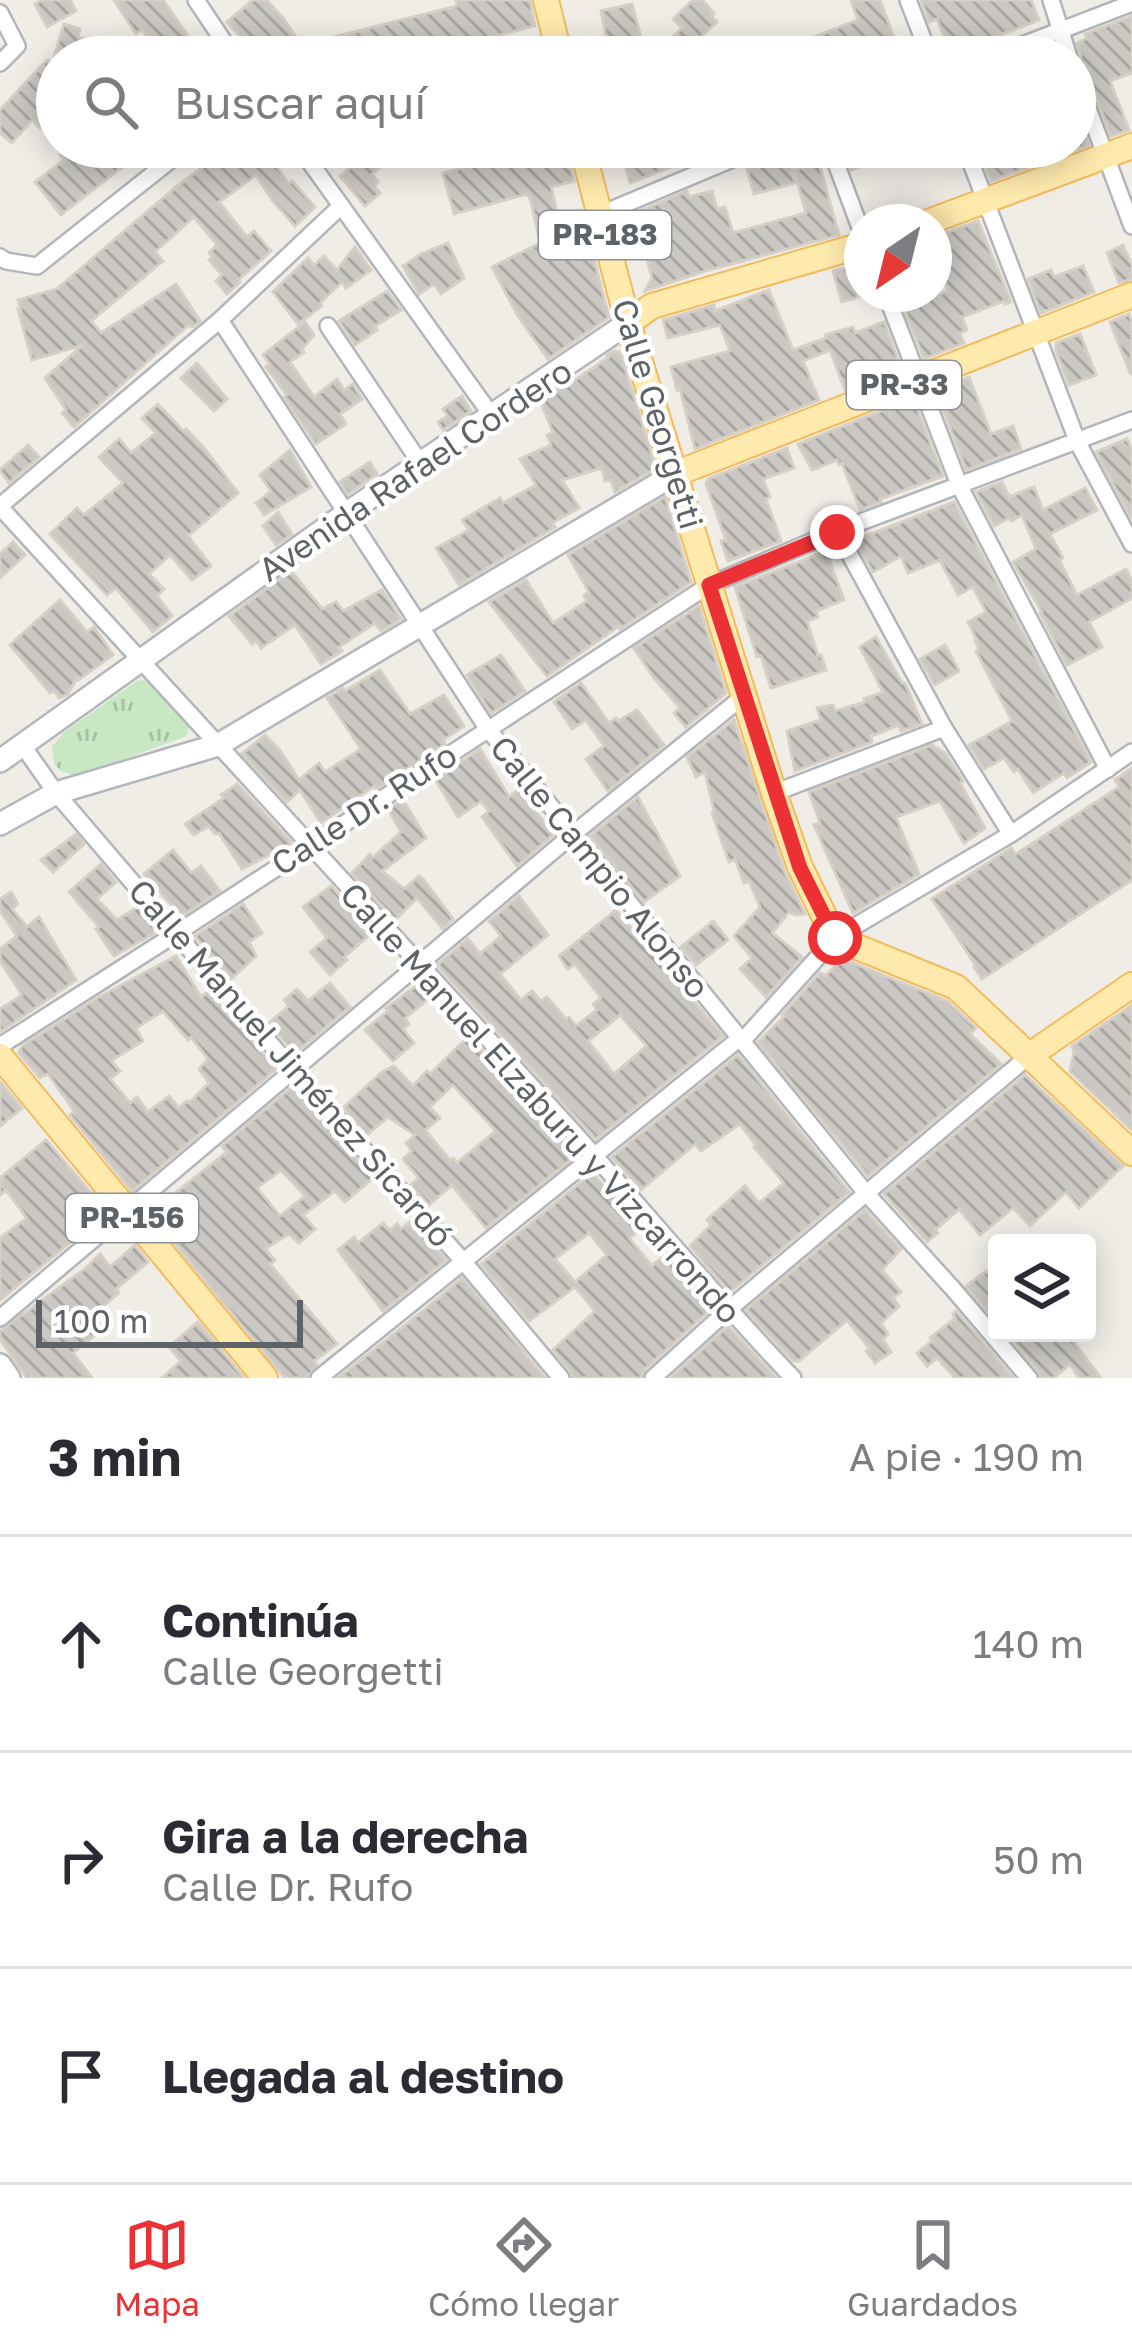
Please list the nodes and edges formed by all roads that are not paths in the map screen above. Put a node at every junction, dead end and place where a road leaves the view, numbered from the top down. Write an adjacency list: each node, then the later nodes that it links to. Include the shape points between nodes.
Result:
1 (196, 0): 8 (street)
2 (546, 0): 9 (main road)
3 (908, 0): 10 (street)
4 (1052, 0): 7 (street)
5 (1132, 3): 7 (street)
6 (0, 13): 13 (street, via 17,46)
7 (1059, 31): 11 (street); 12 (street)
8 (221, 36)
9 (555, 36)
10 (922, 36)
11 (1046, 36)
12 (1061, 36)
13 (0, 63)
14 (1096, 130): 16 (street)
15 (1132, 146): 16 (main road)
16 (1106, 156): 17 (main road); 30 (street)
17 (1096, 160)
18 (161, 168): 32 (street, via 37,266)
19 (313, 168): 27 (street)
20 (588, 168): 29 (main road, Calle Georgetti / PR-183)
21 (711, 168): 29 (street)
22 (838, 168): 26 (street)
23 (973, 168): 25 (street)
24 (1075, 168): 25 (main road)
25 (986, 202): 28 (main road); 38 (street)
26 (851, 204)
27 (341, 206): 35 (street); 40 (street)
28 (952, 214)
29 (599, 215): 36 (main road, Calle Georgetti / PR-183)
30 (1132, 226)
31 (844, 250): 36 (main road, Avenida Rafael Cordero, via 652,306)
32 (0, 257)
33 (1132, 295): 38 (main road, PR-33)
34 (893, 312): 39 (street)
35 (220, 320): 46 (street); 47 (street, Calle Campio Alonso)
36 (628, 323): 40 (main road, Avenida Rafael Cordero); 44 (main road, Calle Georgetti / PR-183)
37 (328, 326): 43 (street)
38 (1036, 333): 39 (main road, PR-33); 42 (street)
39 (920, 379): 44 (main road, PR-33); 45 (street)
40 (492, 416): 43 (main road, Avenida Rafael Cordero)
41 (1132, 420): 42 (street, Calle Dr. Rufo)
42 (1078, 442): 45 (street, Calle Dr. Rufo); 49 (street)
43 (421, 464): 47 (main road, Avenida Rafael Cordero)
44 (675, 474): 50 (main road, Calle Georgetti / PR-183); 51 (main road)
45 (960, 487): 48 (street, Calle Dr. Rufo); 60 (street)
46 (0, 506): 52 (street, Calle Manuel Elzaburu y Vizcarrondo)
47 (347, 513): 51 (street, Calle Campio Alonso); 52 (main road, Avenida Rafael Cordero)
48 (837, 532): 50 (street, Calle Dr. Rufo); 55 (street)
49 (1132, 544)
50 (709, 585): 53 (main road, Calle Georgetti / PR-183); 54 (street, Calle Dr. Rufo)
51 (419, 623): 54 (street, Calle Campio Alonso); 56 (main road)
52 (141, 661): 56 (street, Calle Manuel Elzaburu y Vizcarrondo); 57 (main road, Avenida Rafael Cordero)
53 (745, 695): 62 (main road, Calle Georgetti / PR-183); 65 (street)
54 (487, 728): 65 (street, Calle Campio Alonso); 66 (street, Calle Dr. Rufo)
55 (944, 728): 62 (street); 64 (street)
56 (218, 745): 61 (main road); 66 (street, Calle Manuel Elzaburu y Vizcarrondo)
57 (23, 746): 59 (main road, Avenida Rafael Cordero); 61 (street, Calle Manuel Jiménez Sicardó)
58 (1132, 752): 60 (street)
59 (0, 761)
60 (1108, 770): 64 (street)
61 (56, 793): 63 (main road); 67 (street, Calle Manuel Jiménez Sicardó)
62 (775, 793): 68 (main road, Calle Georgetti / PR-183)
63 (0, 824)
64 (1011, 834): 68 (street)
65 (572, 835): 69 (street); 71 (street, Calle Campio Alonso)
66 (308, 846): 67 (street, Calle Dr. Rufo); 69 (street, Calle Manuel Elzaburu y Vizcarrondo)
67 (177, 933): 72 (street, Calle Dr. Rufo); 75 (street, Calle Manuel Jiménez Sicardó)
68 (835, 938): 71 (street); 73 (main road, via 956,987)
69 (420, 965): 75 (street); 77 (street, Calle Manuel Elzaburu y Vizcarrondo)
70 (1132, 985): 73 (main road)
71 (740, 1038): 77 (street); 78 (street, Calle Campio Alonso)
72 (0, 1046)
73 (1030, 1054): 76 (main road); 78 (street)
74 (0, 1056): 79 (main road, PR-156)
75 (292, 1070): 79 (street); 80 (street, Calle Manuel Jiménez Sicardó)
76 (1132, 1153)
77 (594, 1155): 80 (street); 81 (street, Calle Manuel Elzaburu y Vizcarrondo)
78 (866, 1193): 81 (street); 90 (street, Calle Campio Alonso)
79 (126, 1211): 82 (street); 85 (main road, PR-156)
80 (463, 1261): 86 (street); 87 (street, Calle Manuel Jiménez Sicardó)
81 (728, 1310): 88 (street); 89 (street, Calle Manuel Elzaburu y Vizcarrondo)
82 (0, 1318)
83 (0, 1365): 84 (main road)
84 (9, 1378)
85 (265, 1378)
86 (319, 1378)
87 (561, 1378)
88 (653, 1378)
89 (794, 1378)
90 (1029, 1378)

